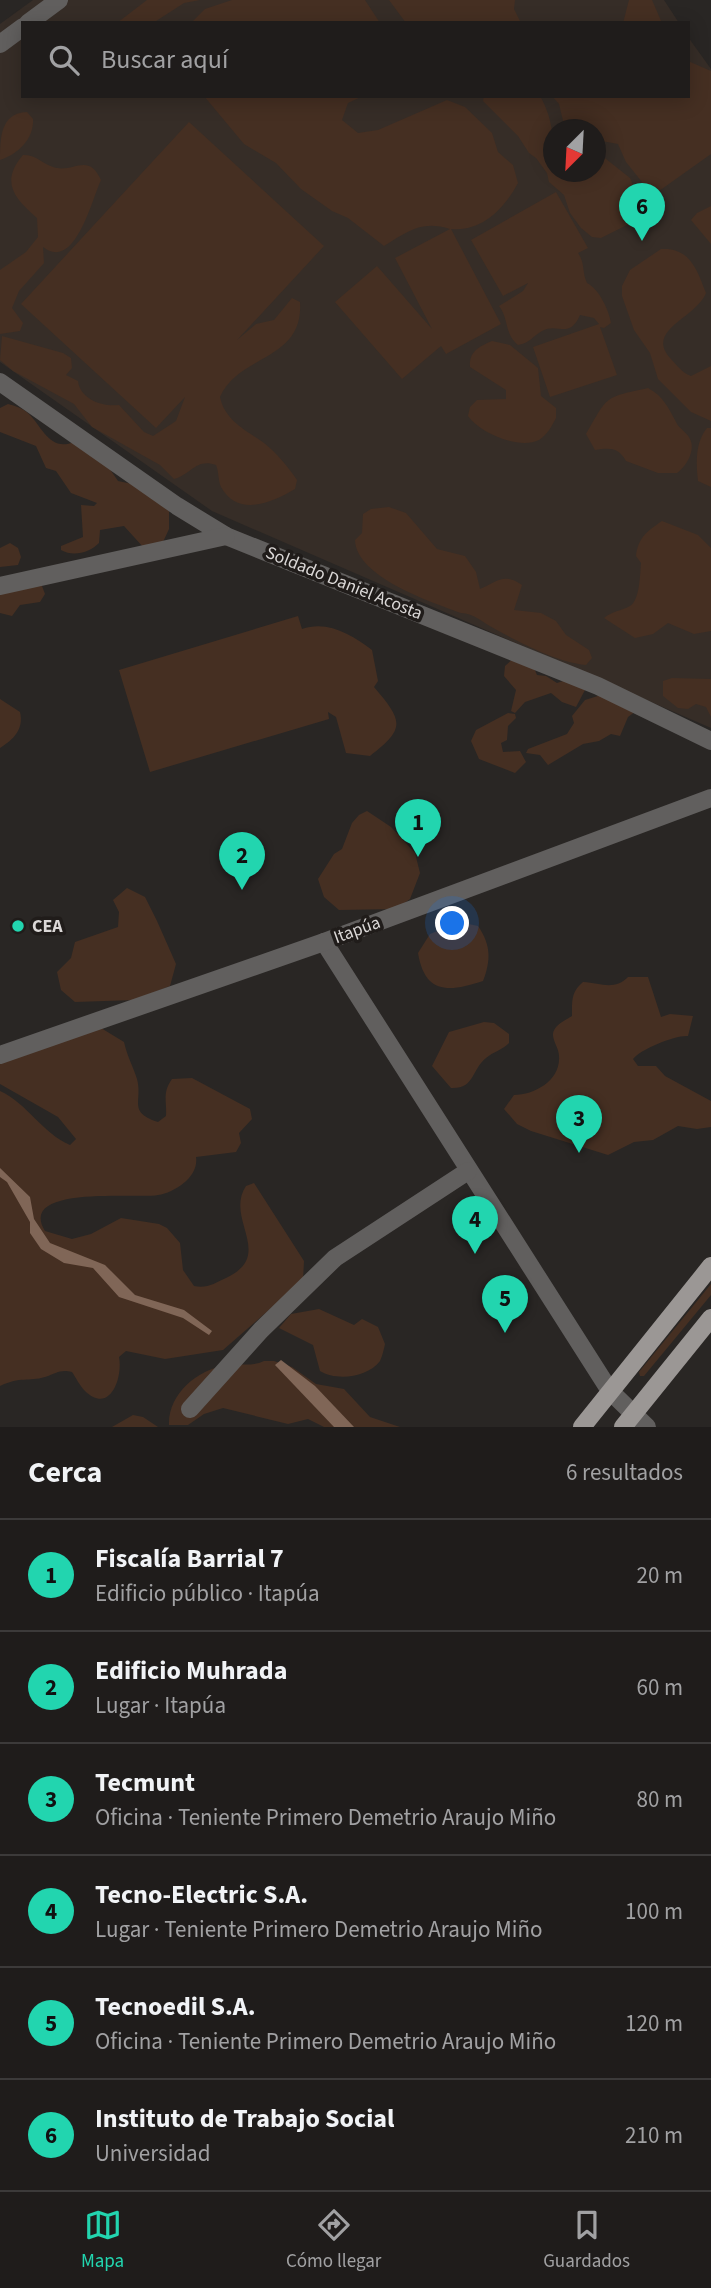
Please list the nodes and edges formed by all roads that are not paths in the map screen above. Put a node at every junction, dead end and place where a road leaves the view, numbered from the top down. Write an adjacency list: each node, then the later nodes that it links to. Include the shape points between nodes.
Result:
1 (59, 0): 2 (street)
2 (31, 21)
3 (21, 28): 4 (street)
4 (0, 44)
5 (0, 382): 6 (street, Soldado Daniel Acosta)
6 (226, 536): 7 (street); 8 (street, Soldado Daniel Acosta, via 598,686)
7 (0, 586)
8 (711, 741)
9 (711, 798): 10 (street, Itapúa)
10 (324, 942): 11 (street, Itapúa); 12 (street)
11 (0, 1055)
12 (468, 1171): 15 (street); 16 (street, via 335,1258 261,1330)
13 (711, 1266): 15 (main road)
14 (711, 1318): 17 (main road)
15 (610, 1391): 17 (street); 18 (main road)
16 (190, 1409)
17 (627, 1421): 19 (street)
18 (582, 1427)
19 (646, 1427)

